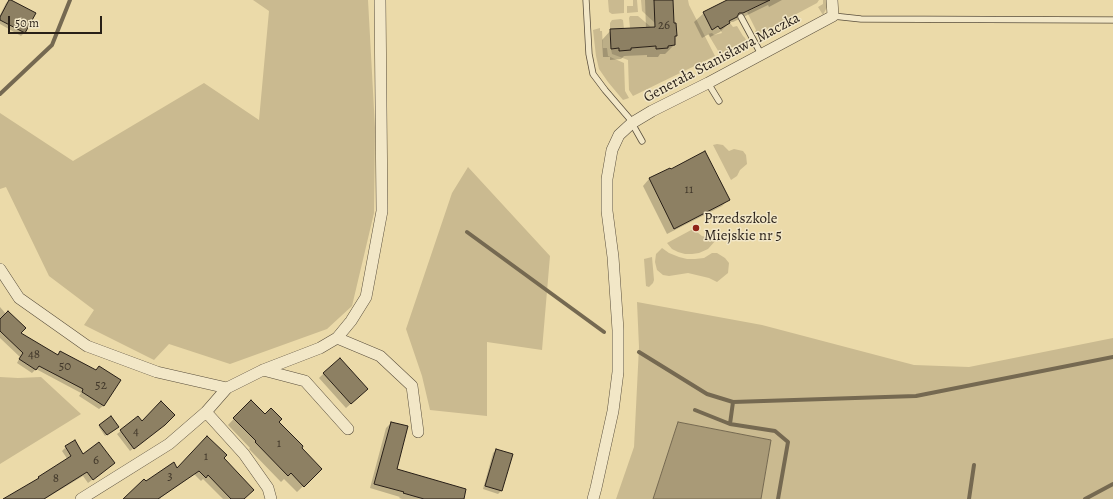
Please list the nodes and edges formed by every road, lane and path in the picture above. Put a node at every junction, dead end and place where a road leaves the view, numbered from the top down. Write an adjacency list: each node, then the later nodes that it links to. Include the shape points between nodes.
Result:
1 (380, 0): 13 (street, via 382,211 366,297)
2 (586, 0): 10 (lane, via 589,54 594,74)
3 (832, 0): 4 (street)
4 (833, 16): 6 (lane, via 861,19); 7 (street, Generała Stanisława Maczka)
5 (741, 17): 7 (lane)
6 (1113, 20)
7 (761, 54): 8 (street, Generała Stanisława Maczka)
8 (708, 82): 9 (lane); 10 (street, Generała Stanisława Maczka)
9 (719, 101)
10 (632, 123): 11 (lane); 21 (street, Generała Stanisława Maczka, via 619,135 612,150 607,179 607,211 618,330 618,372 613,411)
11 (642, 141)
12 (0, 269): 15 (street, via 19,298 87,346 157,372)
13 (337, 338): 14 (street, via 320,348); 18 (street, via 380,356 412,386)
14 (263, 370): 15 (street); 17 (street, via 305,381)
15 (227, 388): 16 (street)
16 (206, 412): 19 (street, via 169,444); 20 (street, via 244,454 268,488)
17 (348, 428)
18 (418, 432)
19 (81, 499)
20 (271, 499)
21 (593, 499)

